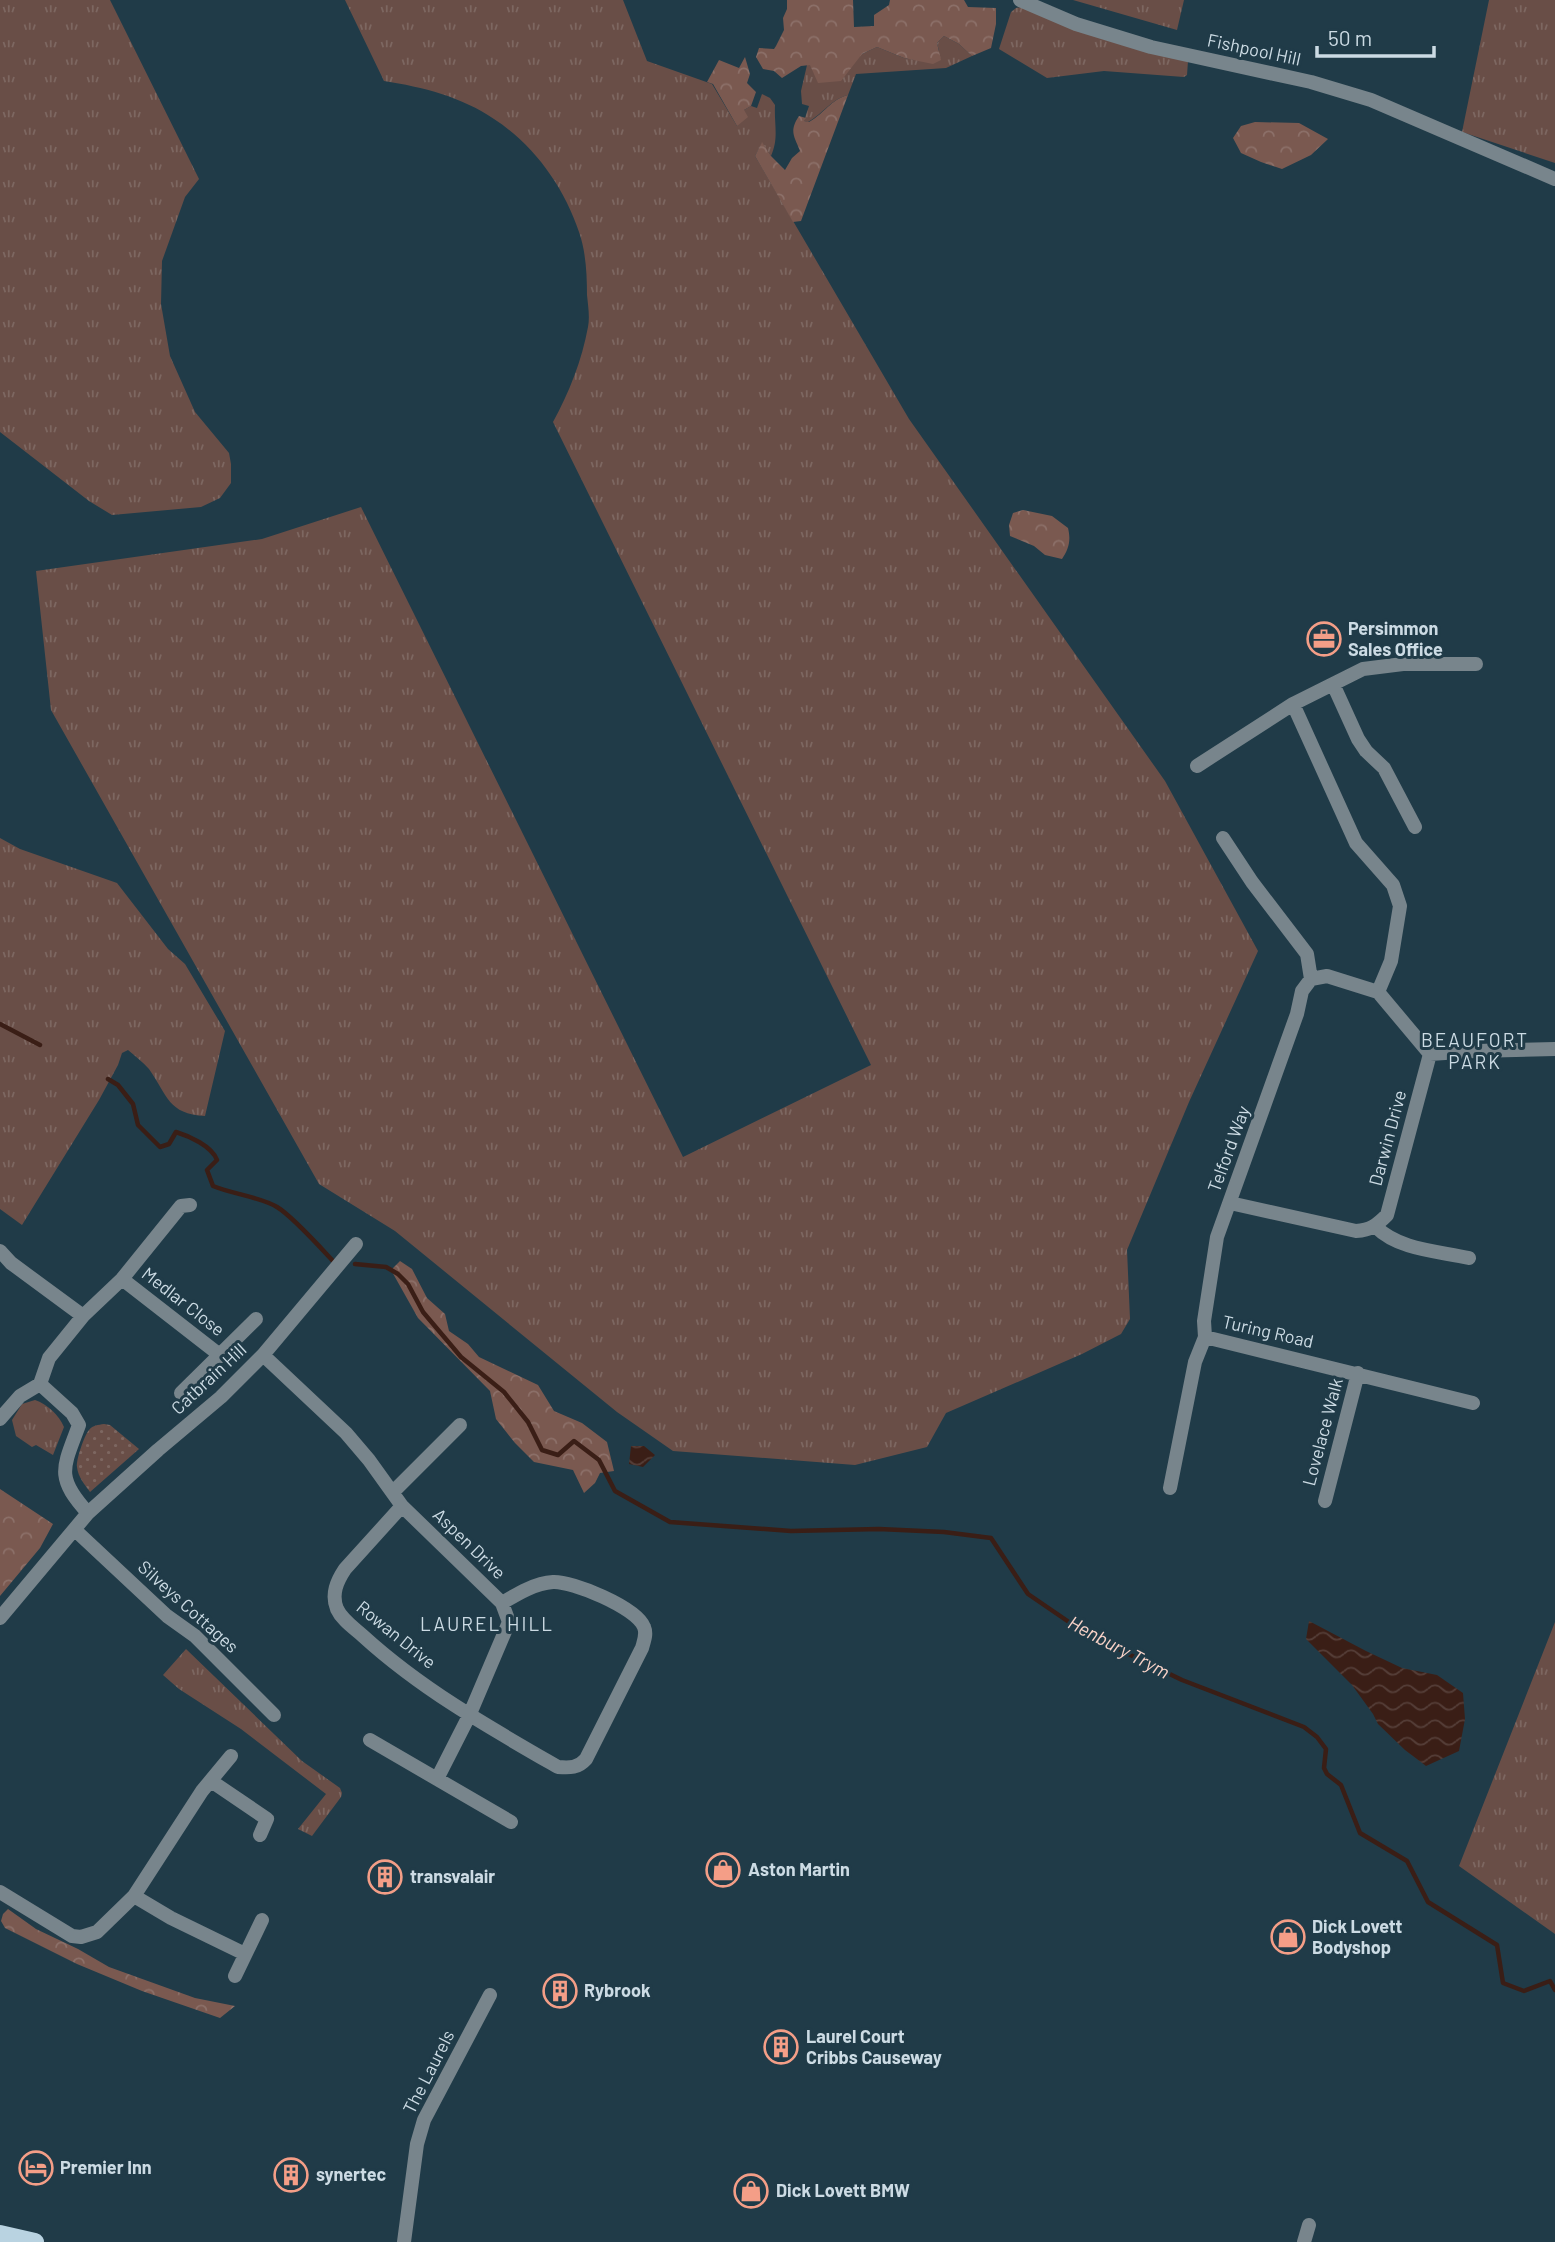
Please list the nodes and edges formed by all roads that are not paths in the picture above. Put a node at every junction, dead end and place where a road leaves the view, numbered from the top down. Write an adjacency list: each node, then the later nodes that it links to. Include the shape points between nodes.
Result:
1 (1020, 0): 2 (street, Fishpool Hill, via 1076,24 1151,47 1371,100)
2 (1555, 179)
3 (1476, 664): 4 (street, via 1363,669)
4 (1333, 684): 5 (street); 7 (street, via 1358,738 1384,768)
5 (1293, 704): 6 (street); 10 (street, via 1356,843 1393,885 1400,906 1391,961)
6 (1197, 766)
7 (1415, 827)
8 (1223, 838): 9 (street, via 1307,954)
9 (1311, 979): 10 (street, via 1327,976); 13 (street, Telford Way, via 1302,991)
10 (1378, 992): 12 (street)
11 (1555, 1049): 12 (street)
12 (1430, 1054): 15 (street, Darwin Drive, via 1387,1215)
13 (1230, 1203): 15 (street, via 1356,1231); 22 (street, Telford Way, via 1217,1237)
14 (190, 1205): 19 (street, Medlar Close, via 181,1206)
15 (1376, 1227): 18 (street, via 1404,1244)
16 (356, 1244): 23 (street, Catbrain Hill)
17 (0, 1251): 20 (street)
18 (1469, 1258)
19 (122, 1279): 20 (street, Medlar Close); 24 (street, Medlar Close)
20 (83, 1316): 26 (street, Medlar Close, via 49,1358)
21 (256, 1319): 24 (street, Medlar Close)
22 (1205, 1337): 25 (street, Turing Road); 31 (street, Turing Road, via 1195,1362)
23 (263, 1355): 32 (street, Aspen Drive, via 346,1433); 35 (street, Catbrain Hill)
24 (221, 1356): 27 (street, Medlar Close)
25 (1358, 1373): 28 (street, Turing Road); 33 (street, Lovelace Walk)
26 (40, 1384): 29 (street, Medlar Close, via 20,1396); 35 (street, via 79,1425 64,1471 73,1497)
27 (181, 1393)
28 (1473, 1403)
29 (0, 1419)
30 (460, 1425): 32 (street)
31 (1170, 1488)
32 (393, 1492): 34 (street, Aspen Drive)
33 (1325, 1501)
34 (402, 1506): 37 (street, Aspen Drive); 40 (street, Rowan Drive, via 345,1569 336,1586 336,1605 341,1616 371,1644)
35 (88, 1513): 36 (street, Catbrain Hill)
36 (75, 1530): 38 (street, Catbrain Hill); 39 (street, Silveys Cottages, via 167,1616 195,1636)
37 (502, 1603): 40 (street, Aspen Drive, via 509,1622); 40 (street, via 550,1582 567,1582 622,1607 644,1627 645,1639 580,1765 558,1767)
38 (0, 1618)
39 (274, 1715)
40 (469, 1716): 43 (street, Aspen Drive)
41 (370, 1740): 43 (street)
42 (231, 1756): 44 (street)
43 (437, 1779): 45 (street)
44 (211, 1781): 46 (street, via 267,1819); 48 (street)
45 (511, 1822)
46 (260, 1835)
47 (0, 1892): 48 (street, via 81,1937 97,1932)
48 (134, 1896): 50 (street)
49 (262, 1920): 50 (street)
50 (245, 1954): 51 (street)
51 (235, 1976)
52 (489, 1996): 53 (street, The Laurels, via 424,2120 416,2144)
53 (409, 2211): 57 (street, The Laurels); 58 (street, The Laurels); 59 (street, The Laurels)
54 (1309, 2225): 60 (street)
55 (0, 2234): 56 (main road)
56 (35, 2242)
57 (396, 2242)
58 (404, 2242)
59 (414, 2242)
60 (1304, 2242)

